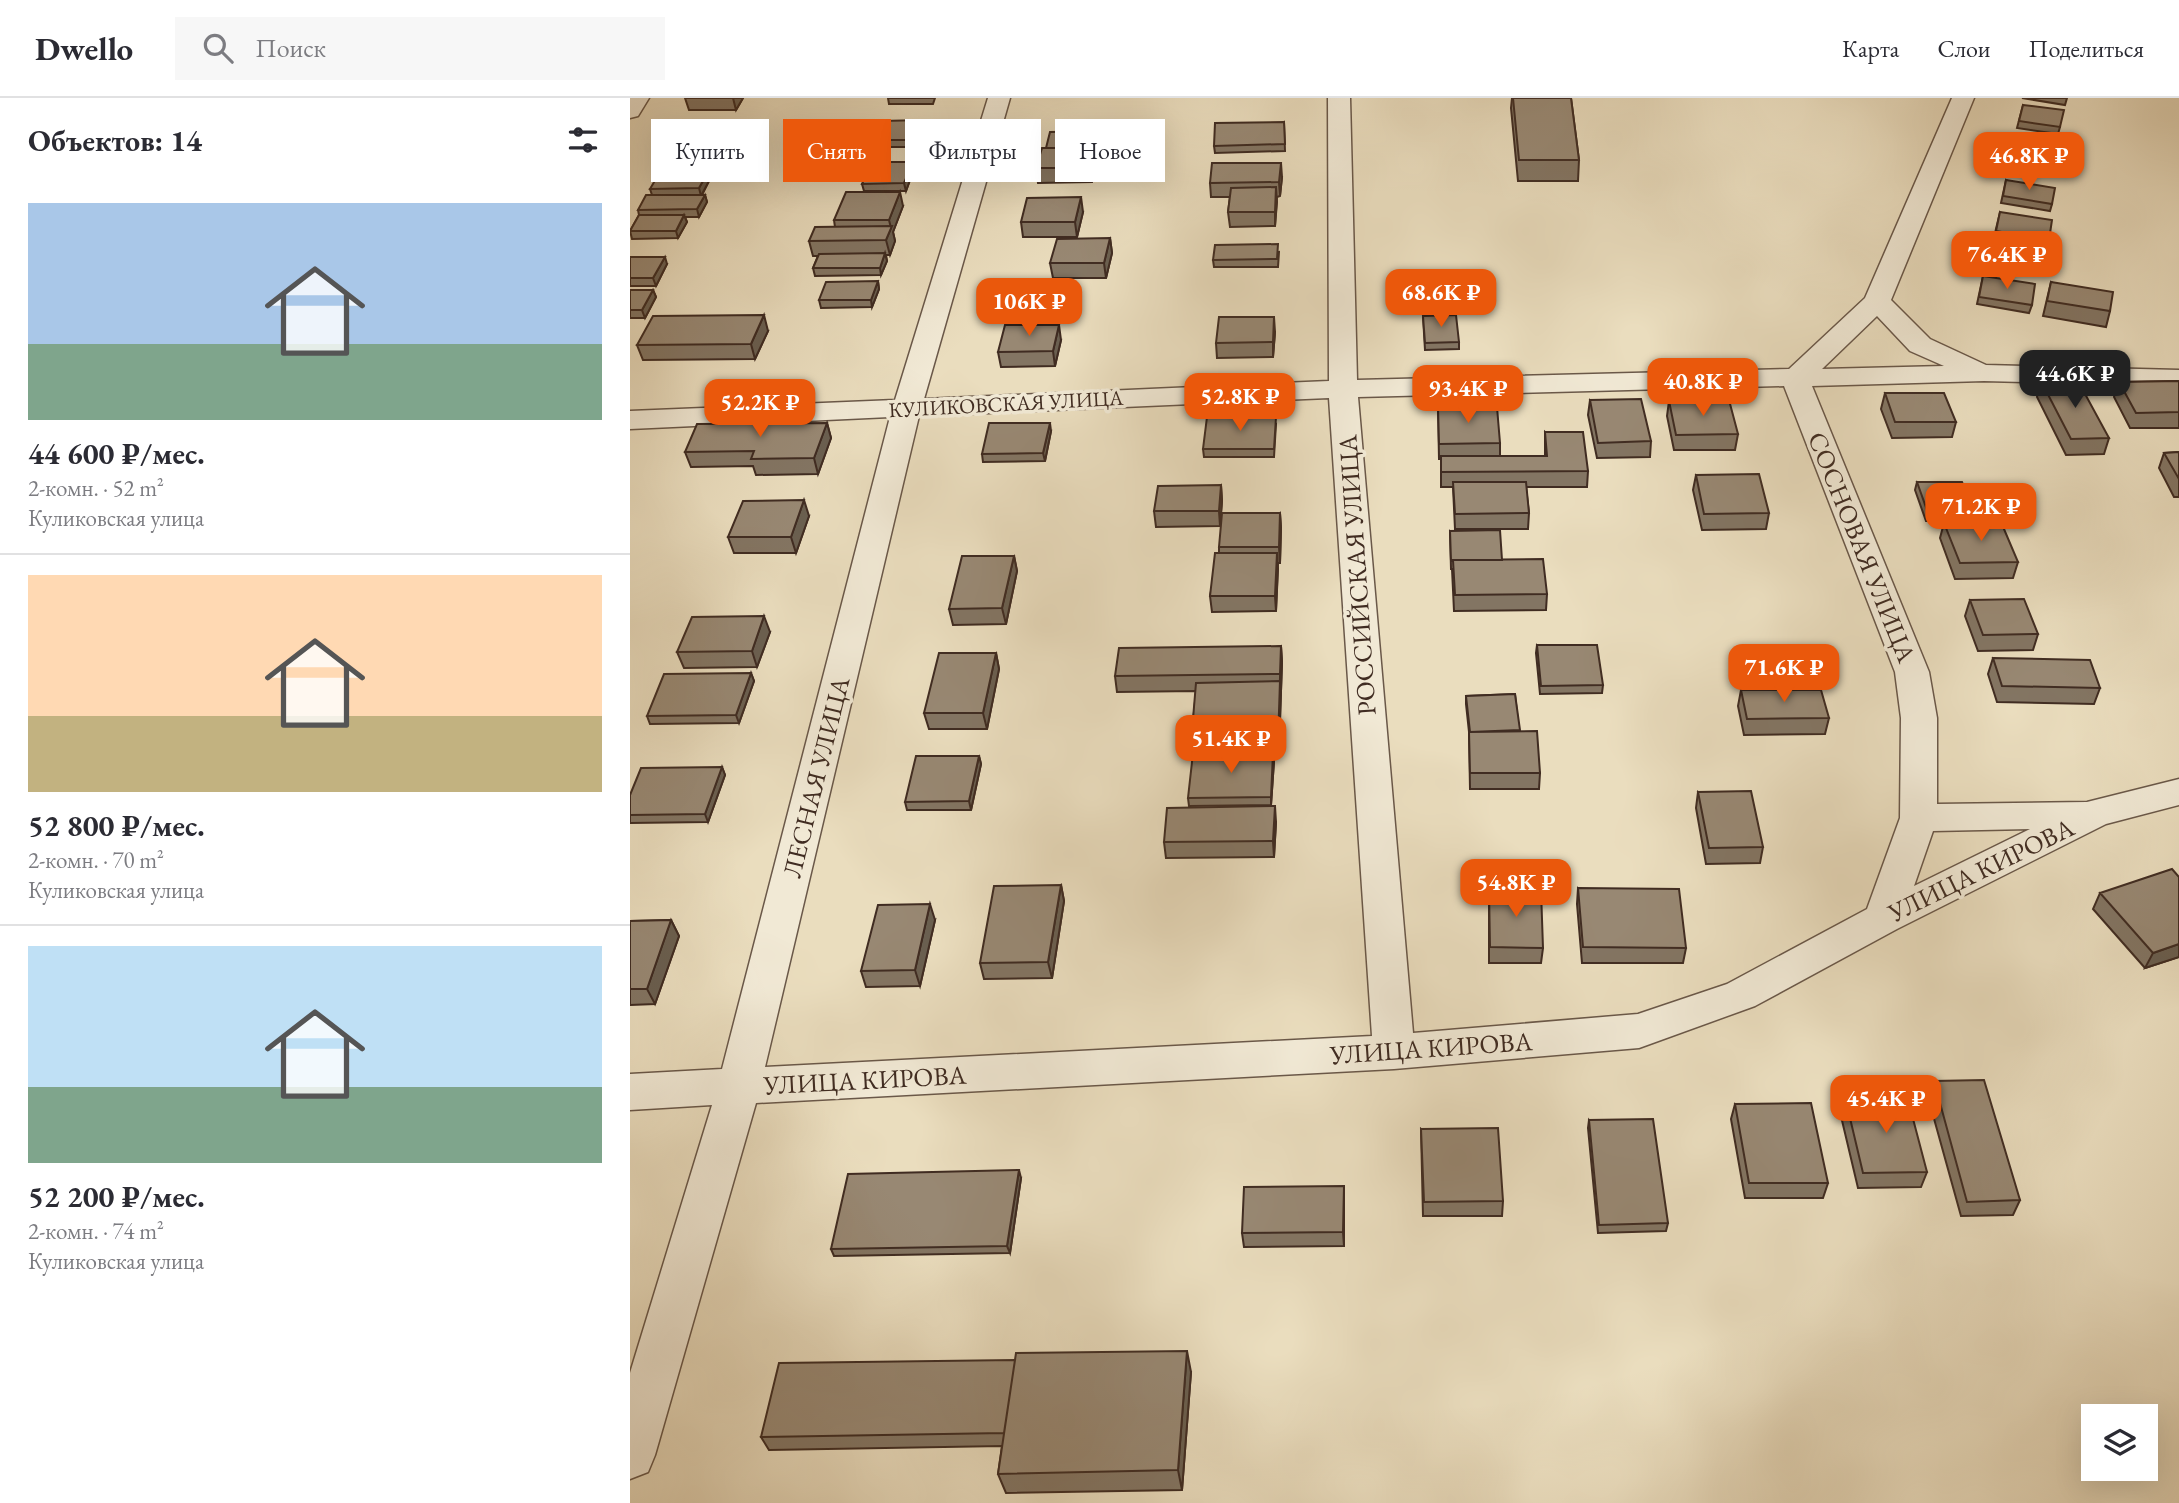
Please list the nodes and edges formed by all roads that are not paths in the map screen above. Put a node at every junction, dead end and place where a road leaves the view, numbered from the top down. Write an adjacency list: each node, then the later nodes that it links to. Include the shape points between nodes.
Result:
1 (638, 98): 5 (street)
2 (999, 98): 11 (street, ЛЕСНАЯ УЛИЦА)
3 (1339, 98): 10 (street, РОССИЙСКАЯ УЛИЦА)
4 (1963, 98): 6 (street)
5 (630, 111)
6 (1877, 301): 7 (street, via 1920,345); 9 (street)
7 (1984, 373): 8 (street, КУЛИКОВСКАЯ УЛИЦА); 9 (street, КУЛИКОВСКАЯ УЛИЦА)
8 (2179, 377)
9 (1795, 379): 10 (street, КУЛИКОВСКАЯ УЛИЦА); 15 (street, СОСНОВАЯ УЛИЦА, via 1912,672 1919,718)
10 (1343, 389): 11 (street, КУЛИКОВСКАЯ УЛИЦА); 17 (street, РОССИЙСКАЯ УЛИЦА)
11 (907, 408): 12 (street, КУЛИКОВСКАЯ УЛИЦА); 18 (street, ЛЕСНАЯ УЛИЦА)
12 (630, 420)
13 (2179, 792): 14 (street, УЛИЦА КИРОВА)
14 (2095, 813): 15 (street); 16 (street, УЛИЦА КИРОВА)
15 (1919, 818): 16 (street, СОСНОВАЯ УЛИЦА)
16 (1882, 918): 17 (street, УЛИЦА КИРОВА, via 1741,995 1639,1031)
17 (1394, 1052): 18 (street, УЛИЦА КИРОВА)
18 (739, 1087): 19 (street, УЛИЦА КИРОВА); 20 (street, ЛЕСНАЯ УЛИЦА)
19 (630, 1092)
20 (630, 1455)

